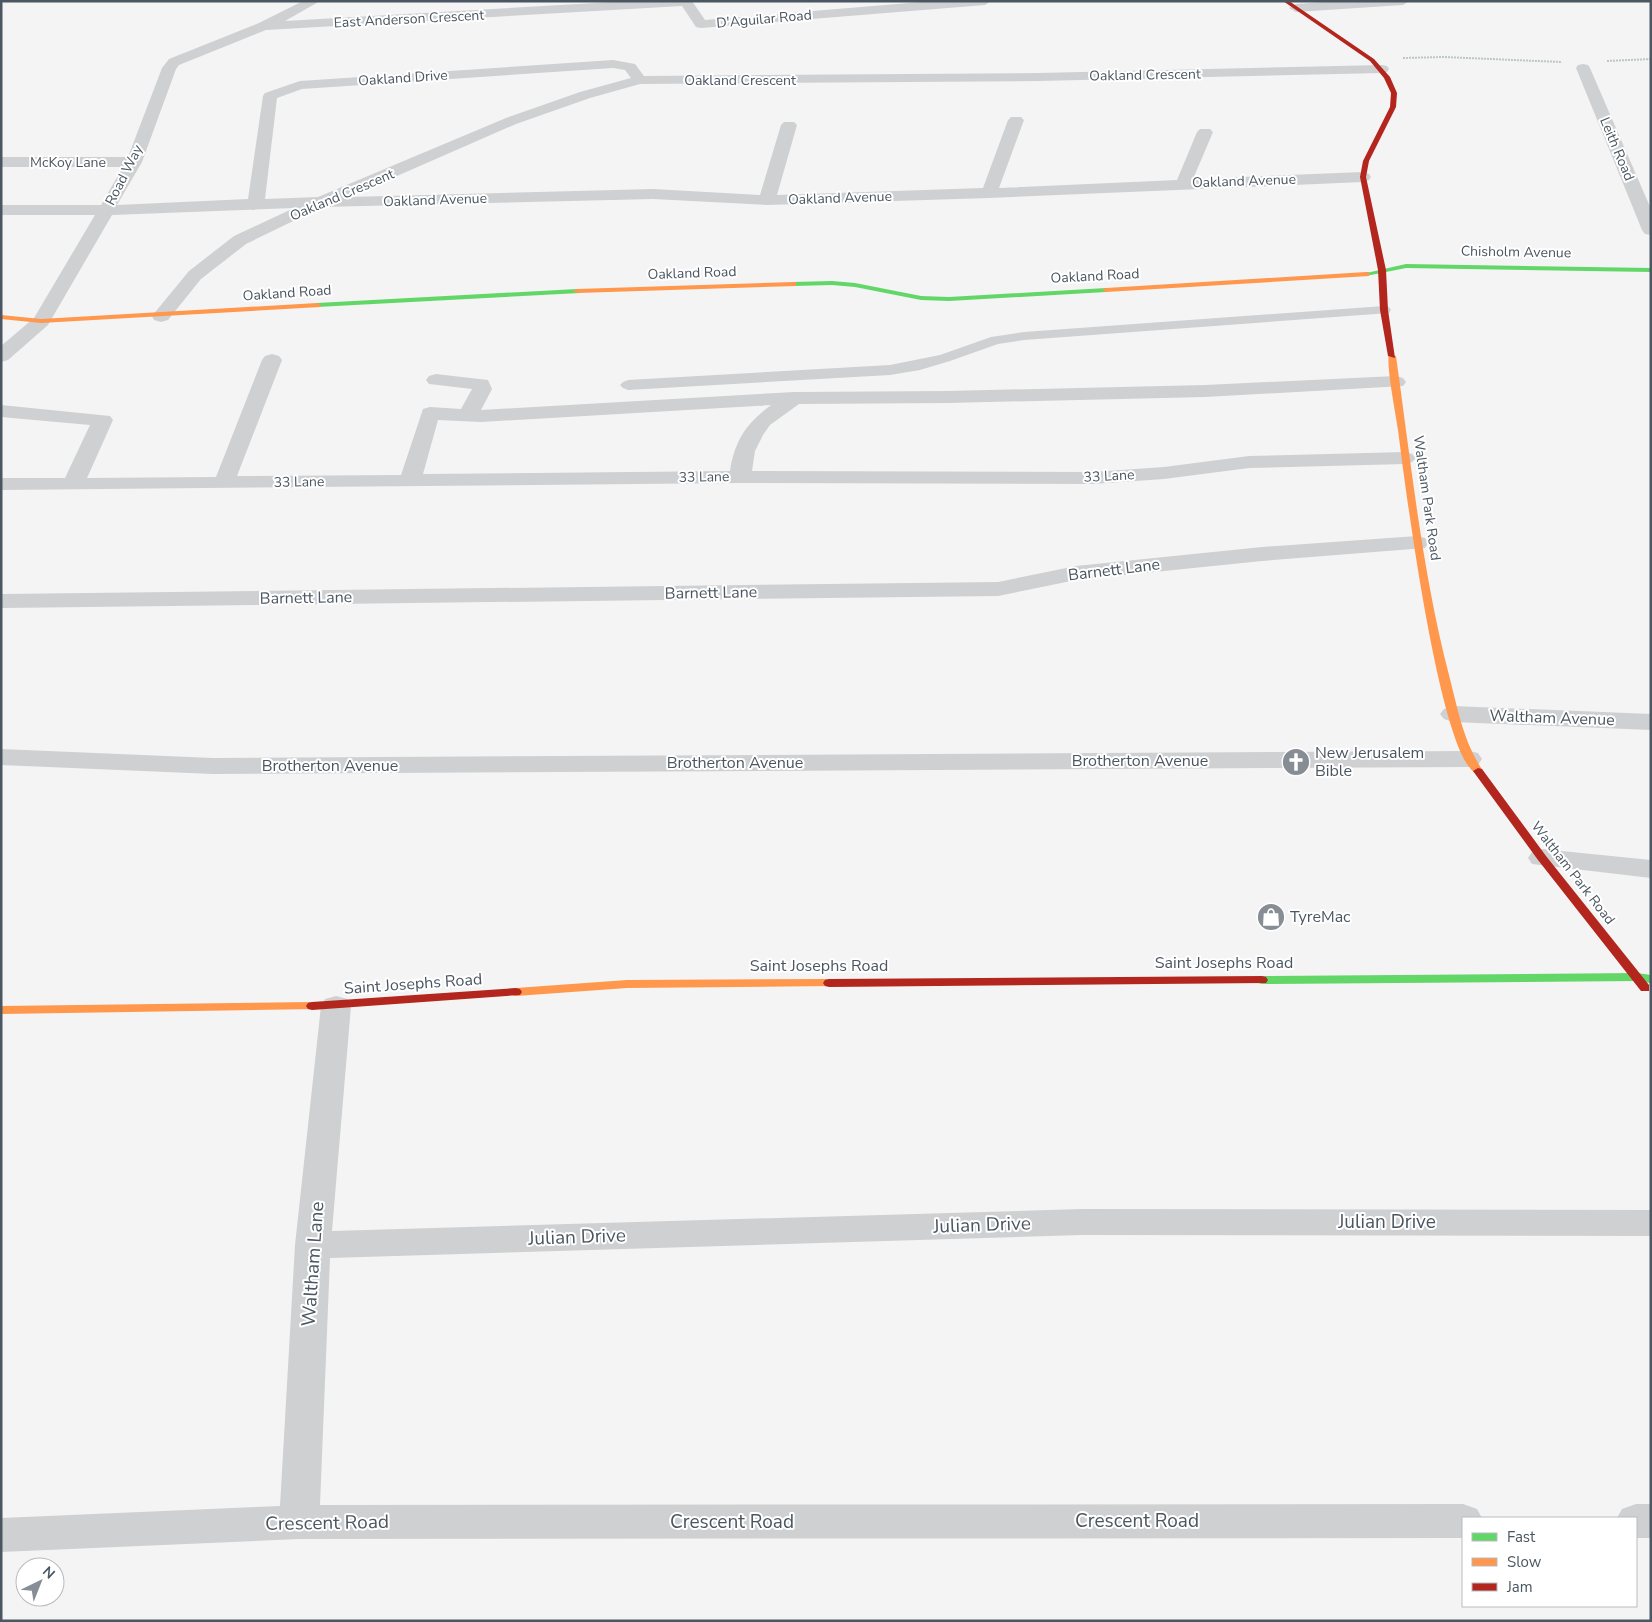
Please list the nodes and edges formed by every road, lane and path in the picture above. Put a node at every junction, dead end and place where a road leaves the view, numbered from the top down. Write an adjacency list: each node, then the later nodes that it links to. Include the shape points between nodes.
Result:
1 (314, 1): 6 (street)
2 (985, 1): 5 (street, D'Aguilar Road, via 701,24 686,2)
3 (1402, 1): 4 (street)
4 (1290, 5): 10 (street, Waltham Park Road)
5 (554, 6): 6 (street, East Anderson Crescent)
6 (264, 26): 17 (street, Road Way, via 174,62)
7 (1651, 59): 9 (path)
8 (1563, 62): 10 (path, via 1442,57)
9 (1607, 62)
10 (1377, 64): 12 (street, Oakland Crescent, via 1039,77); 18 (street, Waltham Park Road, via 1393,86 1392,111 1363,166)
11 (1583, 68): 26 (street, Leith Road)
12 (640, 80): 22 (street, Oakland Drive, via 630,67 613,64 300,85 270,96); 23 (street, Oakland Crescent, via 511,121)
13 (1016, 120): 20 (street)
14 (789, 125): 21 (street)
15 (1205, 132): 19 (street)
16 (1, 162): 17 (street, McKoy Lane)
17 (134, 162): 25 (street, Road Way)
18 (1363, 177): 19 (street, Oakland Avenue); 27 (street, Waltham Park Road)
19 (1183, 184): 20 (street, Oakland Avenue)
20 (989, 193): 21 (street, Oakland Avenue)
21 (768, 200): 23 (street, Oakland Avenue, via 653,194)
22 (256, 204): 23 (street, Oakland Avenue); 25 (street, Oakland Avenue)
23 (316, 204): 30 (street, Oakland Crescent, via 240,240 195,276)
24 (1, 210): 25 (street, Oakland Avenue)
25 (106, 210): 32 (street, Road Way)
26 (1651, 230)
27 (1382, 270): 28 (street, Chisholm Avenue, via 1406,266); 29 (street, Waltham Park Road); 30 (street, Oakland Road, via 1357,276 949,299 921,298 855,285 832,284 502,294)
28 (1651, 270)
29 (1384, 310): 36 (street, Waltham Park Road); 37 (lane, via 1024,336 996,340 946,358 890,370)
30 (162, 316): 32 (street, Oakland Road)
31 (1, 317): 32 (street, Oakland Road)
32 (41, 321): 33 (street, Road Way)
33 (1, 356)
34 (272, 360): 46 (street)
35 (436, 380): 40 (street, via 481,384)
36 (1396, 382): 38 (street, via 1205,391); 41 (street, Waltham Park Road)
37 (628, 385)
38 (794, 398): 40 (street); 42 (street, via 763,421 753,433 744,452)
39 (1, 411): 45 (street, via 103,420)
40 (468, 415): 43 (street, via 430,412)
41 (1405, 458): 42 (street, 33 Lane, via 1249,462 1093,478); 47 (street, Waltham Park Road)
42 (740, 477): 43 (street, 33 Lane)
43 (410, 481): 46 (street, 33 Lane)
44 (1, 484): 45 (street, 33 Lane)
45 (74, 484): 46 (street, 33 Lane)
46 (224, 484)
47 (1417, 543): 48 (street, Barnett Lane, via 1262,554 1076,573 998,589); 49 (street, Waltham Park Road)
48 (1, 601)
49 (1453, 714): 50 (street, Waltham Avenue); 52 (street, Waltham Park Road)
50 (1651, 722)
51 (1, 757): 52 (street, Brotherton Avenue, via 214,766)
52 (1469, 759): 53 (street, Waltham Park Road)
53 (1542, 858): 54 (street); 55 (street, Waltham Park Road)
54 (1651, 869)
55 (1637, 977): 56 (street, Saint Josephs Road); 57 (street, Waltham Park Road); 58 (street, Saint Josephs Road, via 627,984)
56 (1651, 979)
57 (1651, 995)
58 (336, 1006): 59 (street, Saint Josephs Road); 61 (street, Waltham Lane)
59 (1, 1010)
60 (1651, 1223): 61 (street, Julian Drive, via 1082,1222)
61 (313, 1245): 65 (street, Waltham Lane)
62 (1462, 1521): 65 (street, Crescent Road)
63 (1637, 1521): 64 (street)
64 (1651, 1521)
65 (299, 1522): 66 (street, Crescent Road)
66 (1, 1536)

